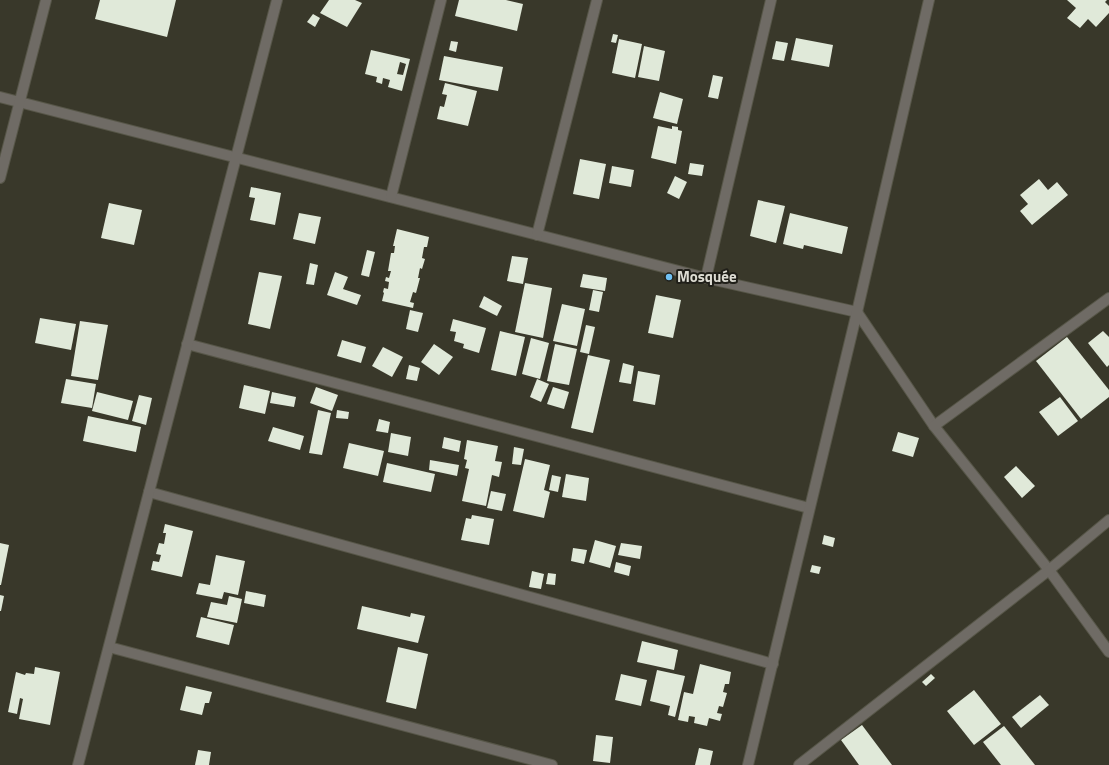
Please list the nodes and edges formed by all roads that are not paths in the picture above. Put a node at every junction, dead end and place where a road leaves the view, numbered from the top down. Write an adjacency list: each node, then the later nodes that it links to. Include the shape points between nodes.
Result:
1 (46, 0): 8 (street)
2 (277, 0): 9 (street)
3 (441, 0): 11 (street)
4 (597, 0): 12 (street)
5 (771, 0): 13 (street)
6 (928, 0): 15 (street)
7 (0, 97): 8 (street)
8 (20, 102): 9 (street); 10 (street)
9 (236, 157): 11 (street); 16 (street)
10 (0, 178)
11 (391, 197): 12 (street)
12 (537, 235): 13 (street)
13 (706, 278): 15 (street)
14 (1109, 298): 17 (street)
15 (857, 312): 17 (street); 19 (street)
16 (187, 344): 18 (street); 19 (street)
17 (934, 426): 21 (street)
18 (149, 492): 22 (street); 24 (street)
19 (809, 508): 24 (street)
20 (1109, 520): 21 (street)
21 (1049, 570): 23 (street); 28 (street)
22 (109, 647): 25 (street); 26 (street)
23 (1109, 652)
24 (773, 664): 27 (street)
25 (78, 765)
26 (552, 765)
27 (748, 765)
28 (799, 765)

